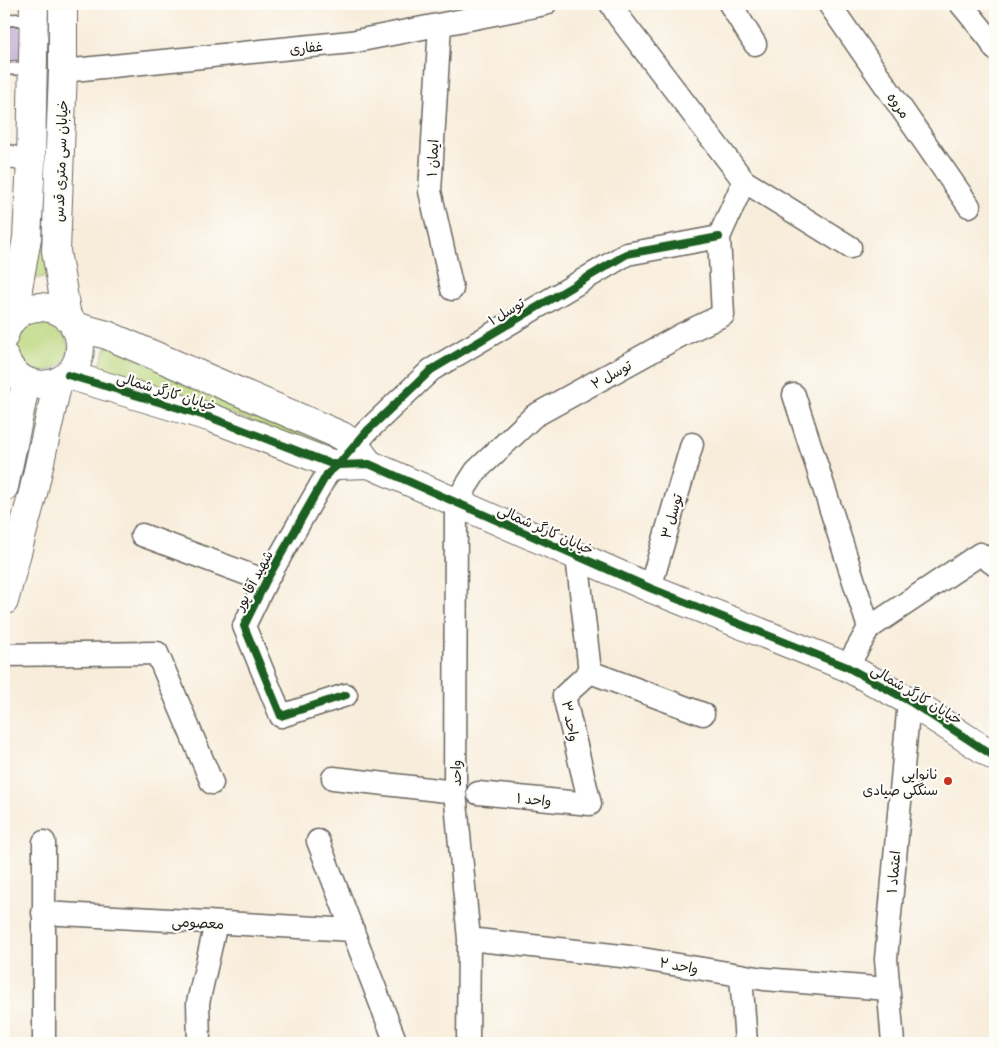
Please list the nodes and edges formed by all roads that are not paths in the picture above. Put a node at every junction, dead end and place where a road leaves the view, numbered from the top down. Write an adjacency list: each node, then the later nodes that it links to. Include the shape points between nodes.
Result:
1 (63, 4): 14 (street, خیابان سی متری قدس)
2 (545, 4): 9 (street, غفاری)
3 (611, 4): 17 (street)
4 (730, 4): 10 (street)
5 (829, 4): 18 (street, مروه)
6 (961, 4): 11 (street)
7 (34, 11): 8 (lane); 13 (street)
8 (4, 20)
9 (440, 25): 14 (street, غفاری, via 351,42); 21 (street, ایمان ۱, via 430,191)
10 (755, 44)
11 (995, 49)
12 (4, 69): 13 (lane)
13 (33, 69): 16 (street)
14 (64, 71): 22 (street, خیابان سی متری قدس, via 56,251)
15 (4, 155): 16 (street)
16 (31, 162): 23 (street, via 27,238)
17 (744, 181): 19 (street); 20 (street)
18 (969, 206)
19 (719, 237): 28 (street, توسل ۱, via 627,254 431,370 367,431); 30 (street, توسل ۲, via 723,315 682,334 534,416 476,472)
20 (850, 248)
21 (452, 290)
22 (70, 321): 23 (street, خیابان کارگر شمالی, via 63,313 41,307 29,308); 25 (street, خیابان سی متری قدس, via 78,331 79,354 75,366); 28 (street, خیابان کارگر شمالی, via 108,334 342,436)
23 (9, 323)
24 (10, 366): 25 (street, via 36,385); 29 (street)
25 (63, 378): 28 (street, خیابان کارگر شمالی, via 212,418 329,463); 36 (street)
26 (794, 395): 37 (street)
27 (692, 444): 35 (street, توسل ۳)
28 (354, 458): 30 (street, خیابان کارگر شمالی); 34 (street, شهید آقا پور, via 327,474)
29 (4, 487)
30 (456, 502): 32 (street, خیابان کارگر شمالی); 47 (street, واحد)
31 (142, 535): 34 (street)
32 (577, 556): 35 (street, خیابان کارگر شمالی); 40 (street)
33 (995, 565): 37 (street, via 980,554)
34 (266, 580): 41 (street, شهید آقا پور, via 244,626 281,716)
35 (650, 588): 39 (street, خیابان کارگر شمالی)
36 (4, 601)
37 (869, 628): 39 (street)
38 (4, 655): 46 (street, via 157,653)
39 (847, 667): 42 (street, خیابان کارگر شمالی)
40 (590, 672): 43 (street); 49 (street, واحد ۳, via 564,696)
41 (346, 695)
42 (909, 701): 44 (street, خیابان کارگر شمالی); 57 (street, اعتماد ۱, via 886,959)
43 (703, 714)
44 (995, 757)
45 (333, 778): 47 (street)
46 (212, 784)
47 (455, 792): 55 (street, واحد)
48 (478, 793): 49 (street, واحد ۱)
49 (590, 804)
50 (318, 841): 54 (street)
51 (44, 842): 52 (street)
52 (43, 913): 53 (street, معصومی); 58 (street)
53 (216, 923): 54 (street, معصومی); 59 (street, via 198,1003)
54 (354, 930): 60 (street)
55 (469, 938): 56 (street, واحد ۲, via 630,957); 61 (street, واحد)
56 (741, 975): 57 (street, واحد ۲); 62 (street)
57 (888, 989): 63 (street, اعتماد ۱)
58 (44, 1043)
59 (199, 1043)
60 (396, 1043)
61 (468, 1043)
62 (746, 1043)
63 (893, 1043)

